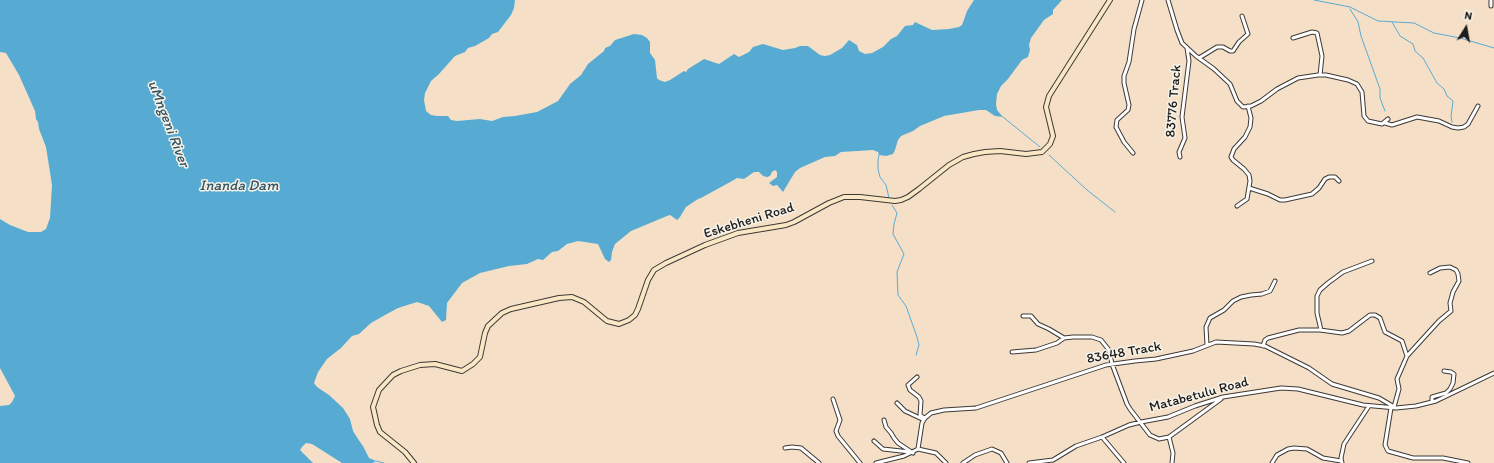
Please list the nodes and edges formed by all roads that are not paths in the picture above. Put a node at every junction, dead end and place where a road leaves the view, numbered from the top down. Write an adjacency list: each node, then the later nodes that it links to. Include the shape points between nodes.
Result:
1 (1110, 0): 51 (street, Eskebheni Road, via 1049,96 1046,107 1053,136 1050,144 1042,152 1026,154 1000,151 963,157 901,200 844,197 829,202 786,225 738,233 705,245 654,270 634,315 618,324 608,321 584,302 572,297 502,313 488,326 480,357 474,364 462,371 435,364 412,367 393,375 379,390 373,413 380,432 405,452)
2 (1142, 0): 15 (street, via 1124,76 1128,110 1117,120 1116,127)
3 (1168, 0): 8 (street, via 1177,30)
4 (1491, 0): 5 (street)
5 (1491, 6)
6 (1242, 16): 9 (street, via 1248,34 1234,51 1217,47)
7 (1293, 38): 10 (street, via 1312,32 1317,34 1322,56)
8 (1186, 48): 9 (street); 16 (street, 83776 Track, via 1189,61 1182,117 1185,138 1179,152)
9 (1199, 58): 11 (street, via 1230,84 1240,105)
10 (1320, 75): 11 (street, via 1298,78); 14 (street, via 1356,84 1362,92 1365,118 1373,123)
11 (1248, 106): 18 (street, via 1250,127 1231,157 1249,175)
12 (1478, 106): 14 (street, via 1464,127 1452,127 1439,121 1417,117 1392,125)
13 (1388, 119): 14 (street)
14 (1385, 123)
15 (1133, 153)
16 (1180, 157)
17 (1339, 181): 18 (street, via 1329,176 1312,194 1285,200)
18 (1249, 188): 19 (street, via 1247,199)
19 (1237, 206)
20 (1372, 261): 24 (street, via 1338,275 1320,290 1317,313)
21 (1430, 273): 29 (street, via 1440,268 1450,267 1456,270 1458,282 1450,303 1450,312 1439,320)
22 (1275, 281): 26 (street, via 1270,291 1241,297 1210,318 1206,327)
23 (1023, 316): 25 (street, via 1031,316 1038,324)
24 (1321, 330): 27 (street, via 1289,332 1266,339); 29 (street, via 1349,331 1370,316 1377,315 1385,332 1402,341)
25 (1064, 338): 28 (street, via 1036,350); 30 (street, via 1085,337 1101,340 1109,350)
26 (1208, 345): 27 (street, 83648 Track, via 1221,342); 30 (street, 83648 Track, via 1156,359)
27 (1263, 346): 39 (street, 83648 Track, via 1309,368 1332,384 1374,396)
28 (1012, 352)
29 (1407, 356): 39 (street, via 1397,379 1399,389)
30 (1112, 364): 40 (street, 83648 Track, via 976,408 939,411); 42 (street, via 1126,404)
31 (1444, 371): 37 (street, via 1454,374 1454,383 1446,393 1432,397)
32 (1494, 373): 37 (street, Matabetulu Road)
33 (917, 377): 40 (street, via 908,385 921,401 920,415)
34 (1222, 397): 38 (street, Matabetulu Road, via 1281,388 1298,389); 42 (street, Matabetulu Road, via 1168,417); 44 (street)
35 (833, 399): 53 (street, via 840,420 836,431 838,436)
36 (897, 402): 40 (street, via 905,411)
37 (1432, 402): 39 (street, Matabetulu Road)
38 (1369, 406): 39 (street, Matabetulu Road); 50 (street, via 1344,444)
39 (1393, 408): 62 (street, via 1385,445 1388,451 1413,458 1449,459)
40 (924, 419): 47 (street)
41 (884, 420): 48 (street, via 898,444)
42 (1141, 422): 43 (street, Matabetulu Road); 44 (street, via 1150,435 1159,439)
43 (1102, 437): 49 (street, Matabetulu Road, via 1076,446); 59 (street)
44 (1169, 437): 60 (street, via 1173,453)
45 (874, 441): 48 (street, via 883,449)
46 (785, 448): 52 (street, via 801,448)
47 (918, 449): 48 (street); 55 (street, via 936,453)
48 (913, 452): 54 (street)
49 (1053, 461): 58 (street, Matabetulu Road)
50 (1341, 462): 61 (street, via 1323,458 1307,449 1294,448 1277,455)
51 (414, 463)
52 (818, 463)
53 (860, 463)
54 (876, 463)
55 (946, 463)
56 (963, 463): 57 (street, via 974,455 992,449 1001,453)
57 (1007, 463)
58 (1029, 463)
59 (1124, 463)
60 (1172, 463)
61 (1272, 463)
62 (1468, 463)

